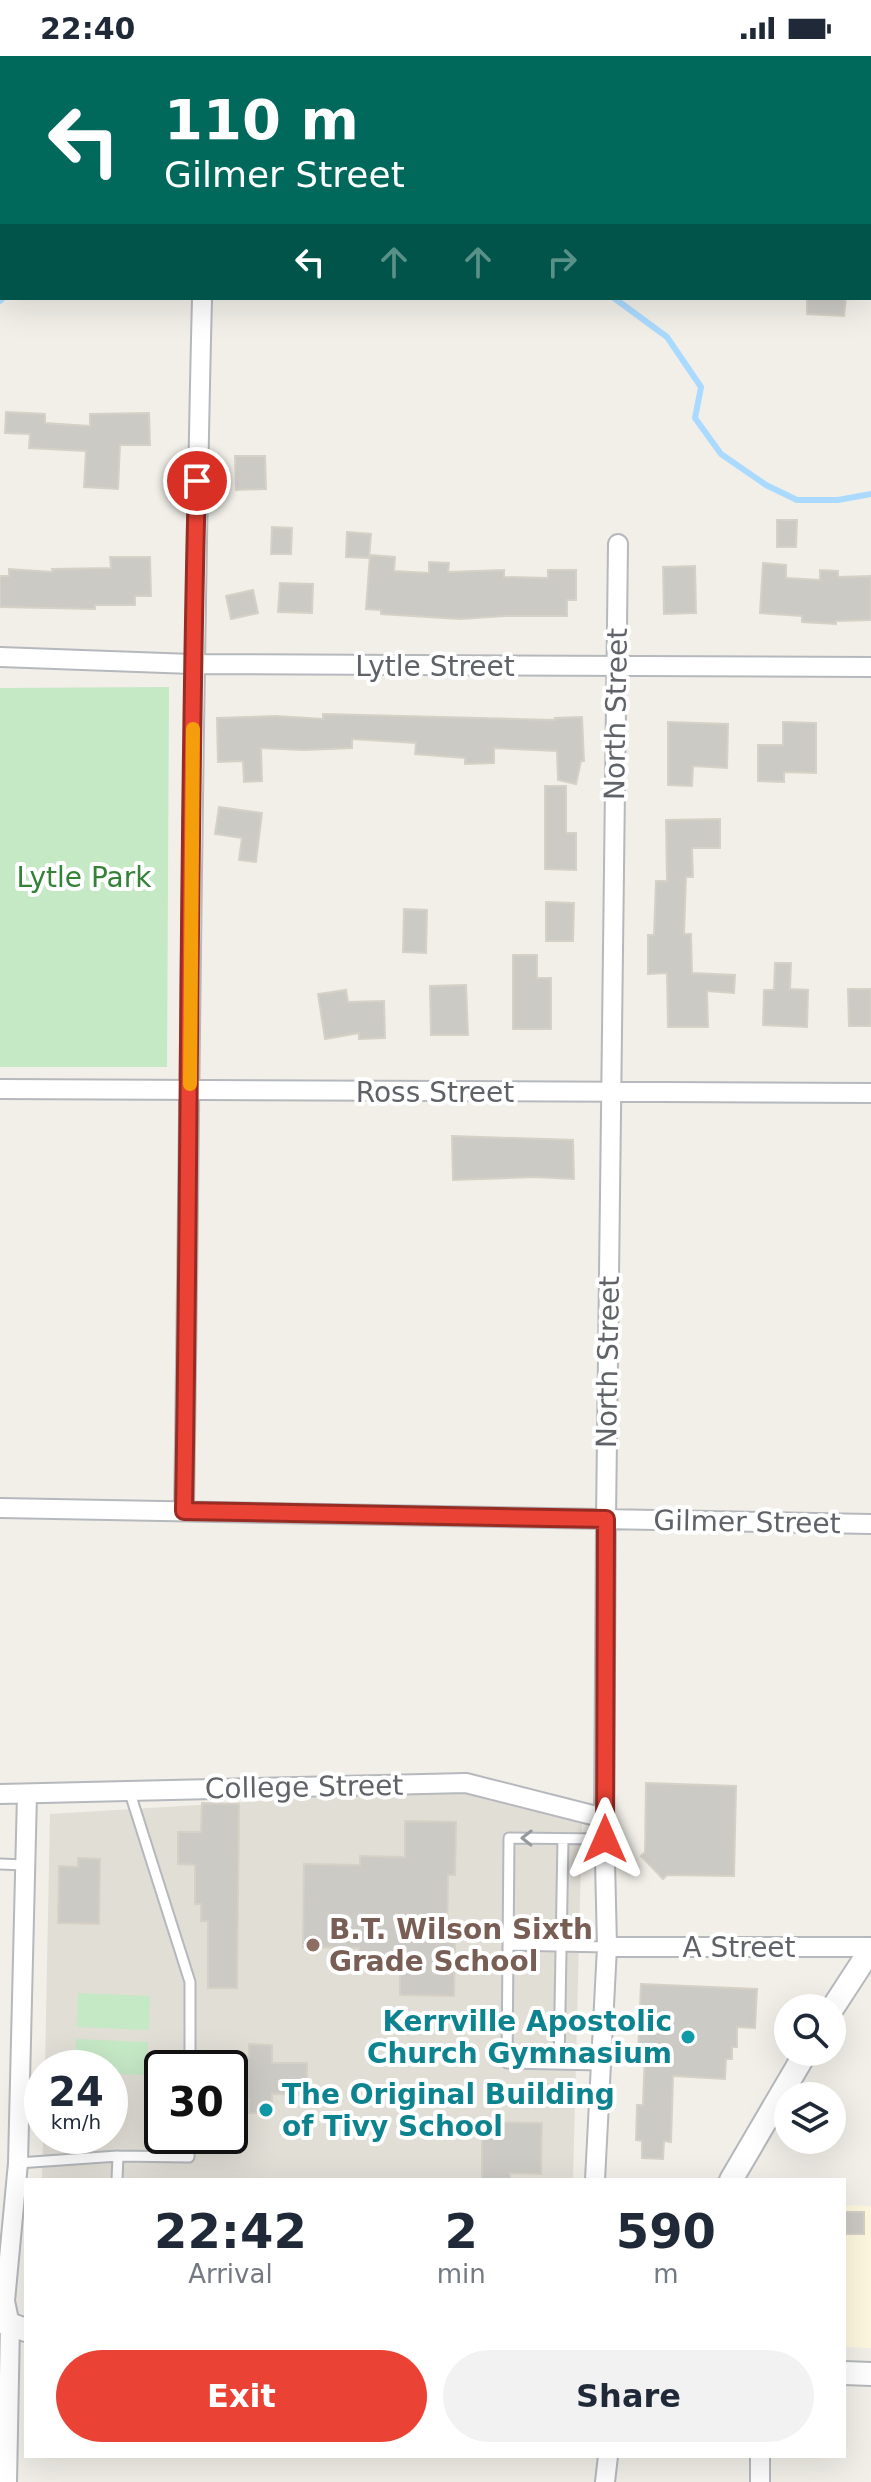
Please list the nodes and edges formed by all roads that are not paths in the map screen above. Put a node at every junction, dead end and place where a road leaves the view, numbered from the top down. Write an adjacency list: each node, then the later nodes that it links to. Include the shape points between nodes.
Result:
1 (202, 300): 4 (street)
2 (618, 544): 5 (street, North Street)
3 (0, 657): 4 (street, Lytle Street)
4 (192, 664): 5 (street, Lytle Street); 8 (street)
5 (617, 667): 6 (street, Lytle Street); 9 (street, North Street)
6 (871, 667)
7 (0, 1089): 8 (street, Ross Street)
8 (190, 1090): 9 (street, Ross Street); 12 (street)
9 (611, 1093): 10 (street, Ross Street); 13 (street, North Street)
10 (871, 1093)
11 (0, 1508): 12 (street, Gilmer Street)
12 (184, 1511): 13 (street, Gilmer Street)
13 (606, 1519): 14 (street, Gilmer Street); 18 (street, North Street)
14 (871, 1524)
15 (129, 1790): 17 (street, College Street); 18 (street, College Street, via 466,1783); 28 (lane, via 190,1982)
16 (0, 1794): 17 (street, College Street)
17 (27, 1794): 22 (street)
18 (604, 1818): 20 (street, North Street)
19 (563, 1839): 20 (lane); 23 (lane, one-way to 23, via 509,1838); 24 (lane)
20 (605, 1839): 25 (street, North Street)
21 (0, 1864): 22 (lane)
22 (25, 1865): 34 (street)
23 (508, 1945): 24 (lane); 29 (lane, via 507,2063)
24 (561, 1946): 25 (lane); 29 (lane)
25 (607, 1947): 26 (street, A Street); 30 (street, North Street)
26 (871, 1948): 27 (street)
27 (842, 1994)
28 (190, 2050)
29 (559, 2064): 30 (lane)
30 (601, 2065): 36 (street, North Street)
31 (798, 2066): 37 (street)
32 (189, 2154): 33 (lane)
33 (118, 2156): 34 (lane); 35 (lane)
34 (18, 2163): 38 (street, via 5,2301)
35 (117, 2178)
36 (595, 2178)
37 (732, 2178)
38 (12, 2325): 43 (street)
39 (846, 2373): 40 (street)
40 (871, 2374)
41 (608, 2458): 44 (street)
42 (760, 2458): 45 (street)
43 (7, 2482)
44 (605, 2482)
45 (760, 2482)

